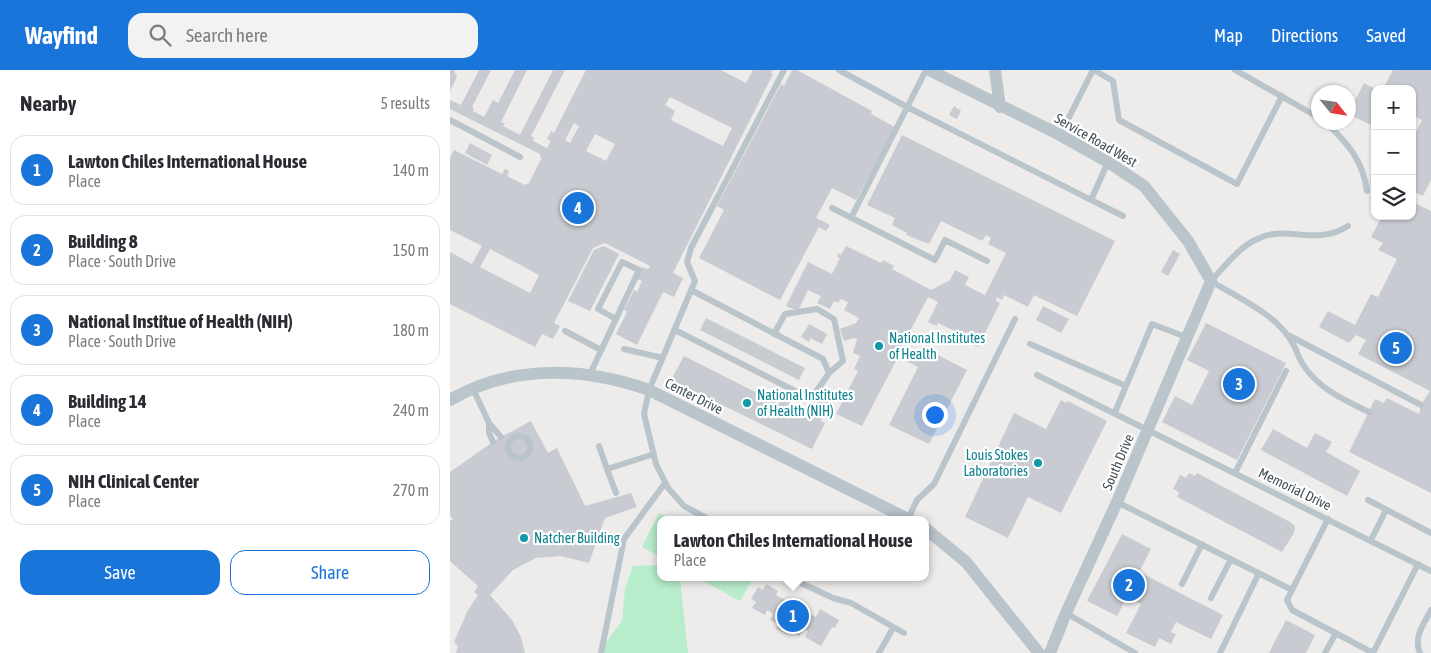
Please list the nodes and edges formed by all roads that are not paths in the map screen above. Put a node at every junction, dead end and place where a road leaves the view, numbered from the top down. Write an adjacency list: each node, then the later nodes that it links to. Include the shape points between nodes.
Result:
1 (784, 70): 24 (lane, via 691,248 688,262 696,281)
2 (839, 70): 8 (lane)
3 (928, 70): 8 (lane); 9 (street, Service Road West)
4 (995, 70): 9 (street)
5 (1094, 70): 7 (lane, via 1113,81 1119,120 1236,184); 13 (lane)
6 (1235, 70): 7 (lane)
7 (1282, 96): 10 (lane)
8 (908, 107): 17 (lane); 20 (lane)
9 (1000, 107): 13 (street, Service Road West)
10 (1311, 113)
11 (451, 122): 14 (lane)
12 (1334, 130): 16 (lane, via 1353,153 1364,173)
13 (1060, 135): 15 (street, Service Road West)
14 (520, 156)
15 (1108, 162): 17 (lane); 23 (street, Service Road West, via 1144,186 1166,211)
16 (1367, 191)
17 (1091, 200): 19 (lane)
18 (832, 208): 20 (lane)
19 (1124, 216)
20 (851, 218): 22 (lane, via 935,260 945,240)
21 (1348, 226): 23 (lane, via 1336,234 1321,237 1274,234 1258,239 1242,249)
22 (986, 261)
23 (1211, 281): 30 (lane, via 1270,318); 31 (street, South Drive)
24 (691, 290): 27 (lane); 29 (lane)
25 (616, 318): 25 (lane, via 639,270 622,262 598,309); 34 (lane)
26 (1015, 319): 62 (lane, via 934,484 917,500)
27 (675, 330): 35 (lane); 37 (lane, via 811,399)
28 (565, 331): 34 (lane)
29 (774, 334): 37 (lane, via 823,360); 37 (lane, via 785,314 817,309 834,319 842,361)
30 (1289, 336): 44 (lane); 46 (lane, via 1303,364 1322,385 1336,396)
31 (1186, 337): 40 (lane, via 1152,324); 48 (street, South Drive)
32 (1030, 344): 40 (lane)
33 (624, 349): 35 (lane)
34 (601, 350): 38 (lane)
35 (663, 358): 42 (lane)
36 (1286, 371): 54 (lane)
37 (829, 373)
38 (590, 374): 41 (street, Center Drive, via 560,371 523,375); 42 (street, Center Drive)
39 (1037, 375): 45 (lane, Memorial Drive)
40 (1126, 386): 45 (lane)
41 (472, 389): 43 (street, Center Drive); 47 (lane)
42 (649, 390): 52 (lane, via 644,414); 61 (street, Center Drive)
43 (450, 400)
44 (1421, 405)
45 (1115, 412): 48 (lane, Memorial Drive)
46 (1369, 412)
47 (489, 423): 49 (lane); 50 (lane)
48 (1148, 430): 54 (lane, Memorial Drive); 58 (street, South Drive)
49 (501, 437)
50 (493, 442)
51 (599, 446): 53 (lane)
52 (654, 454): 53 (lane); 55 (lane)
53 (607, 469): 56 (lane)
54 (1235, 473): 63 (lane, Memorial Drive)
55 (665, 483): 60 (lane, via 684,506); 81 (lane, via 624,539)
56 (616, 493)
57 (1368, 500): 59 (lane)
58 (1117, 502): 67 (lane); 77 (street, South Drive)
59 (1386, 510): 65 (lane); 66 (lane)
60 (703, 516)
61 (903, 516)
62 (910, 516)
63 (1328, 519): 66 (lane, Memorial Drive); 74 (lane)
64 (929, 531): 83 (street, via 966,562)
65 (1431, 532)
66 (1371, 540): 69 (lane, Memorial Drive)
67 (1202, 544): 68 (lane); 73 (lane)
68 (1231, 559): 71 (lane); 75 (lane)
69 (1418, 564): 70 (lane, Memorial Drive); 80 (lane, via 1373,653)
70 (1431, 570)
71 (1259, 573): 74 (lane); 86 (lane)
72 (797, 581): 78 (lane, via 851,603)
73 (1182, 584)
74 (1292, 590): 80 (lane, via 1287,600 1292,610)
75 (1211, 598)
76 (1431, 610): 88 (lane, via 1417,641)
77 (1066, 613): 84 (street, South Drive); 85 (lane)
78 (893, 628): 79 (lane); 82 (lane)
79 (904, 633)
80 (1336, 633): 87 (lane)
81 (601, 653)
82 (879, 653)
83 (1039, 653)
84 (1050, 653)
85 (1135, 653)
86 (1220, 653)
87 (1325, 653)
88 (1420, 653)

